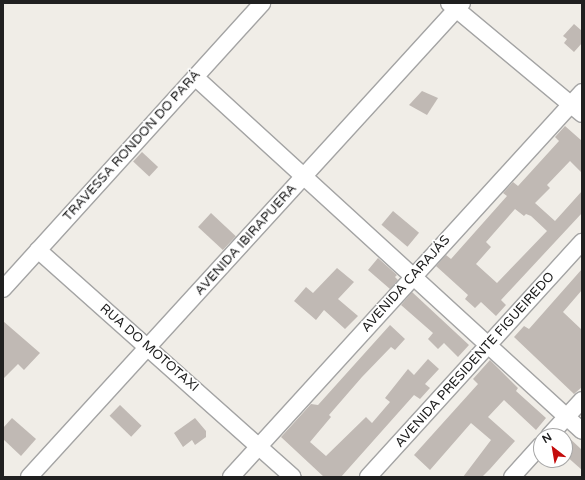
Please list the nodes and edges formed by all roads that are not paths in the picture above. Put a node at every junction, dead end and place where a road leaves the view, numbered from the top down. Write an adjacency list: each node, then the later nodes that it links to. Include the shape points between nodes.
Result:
1 (262, 3): 3 (street, TRAVESSA RONDON DO PARÁ)
2 (456, 5): 4 (street); 5 (street, AVENIDA IBIRAPUERA)
3 (195, 77): 5 (street); 7 (street, TRAVESSA RONDON DO PARÁ)
4 (579, 103): 8 (street, AVENIDA CARAJÁS)
5 (303, 178): 8 (street); 11 (street, AVENIDA IBIRAPUERA)
6 (582, 242): 10 (street, AVENIDA PRESIDENTE FIGUEIREDO)
7 (38, 250): 9 (street, TRAVESSA RONDON DO PARÁ); 11 (street, RUA DO MOTOTAXI)
8 (412, 276): 10 (street); 16 (street, AVENIDA CARAJÁS)
9 (3, 289)
10 (489, 345): 13 (street); 21 (street, AVENIDA PRESIDENTE FIGUEIREDO)
11 (148, 347): 16 (street, RUA DO MOTOTAXI); 18 (street, AVENIDA IBIRAPUERA)
12 (582, 400): 13 (street)
13 (567, 417): 14 (street); 15 (street)
14 (557, 428)
15 (582, 431)
16 (260, 446): 19 (street, AVENIDA CARAJÁS); 20 (street, RUA DO MOTOTAXI)
17 (533, 454): 22 (street)
18 (29, 477)
19 (231, 477)
20 (293, 477)
21 (368, 477)
22 (512, 477)

